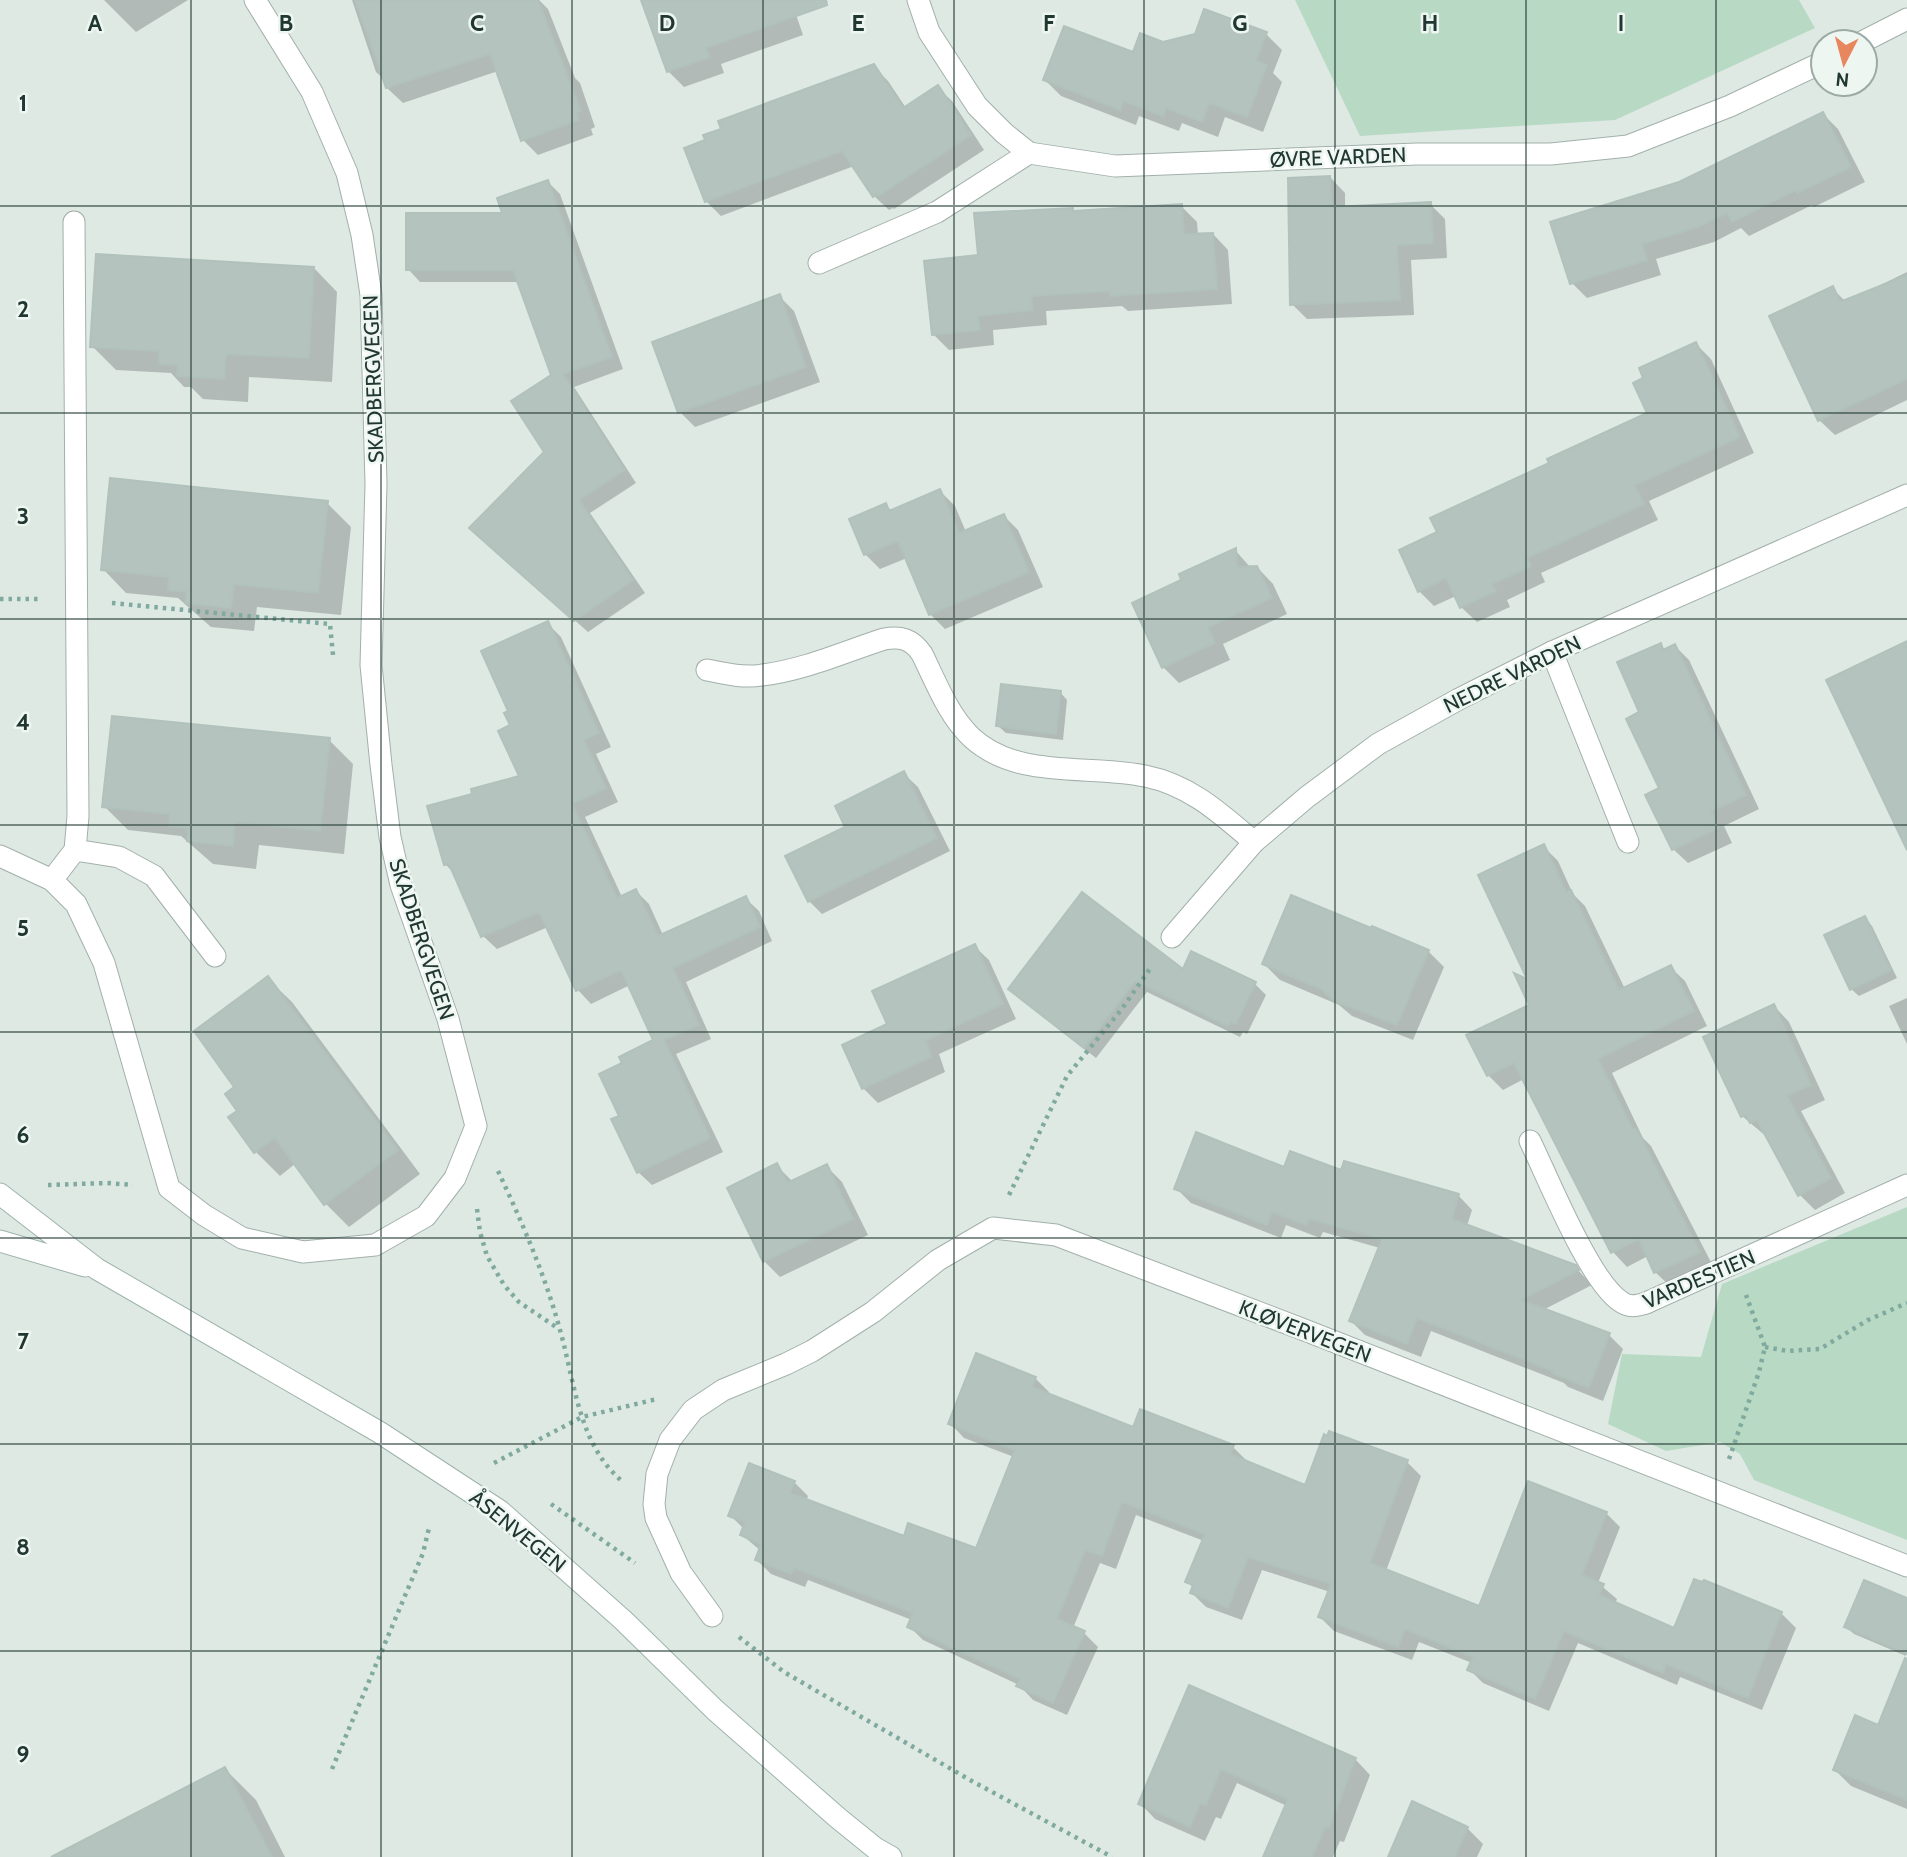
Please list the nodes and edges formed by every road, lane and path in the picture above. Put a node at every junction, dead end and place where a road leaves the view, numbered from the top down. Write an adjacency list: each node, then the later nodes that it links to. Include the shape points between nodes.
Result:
1 (255, 0): 21 (street, SKADBERGVEGEN, via 312,92 347,173 362,235 371,295 376,484 371,665 390,837 401,885 448,1019)
2 (918, 0): 6 (street, via 929,32 977,106)
3 (1907, 19): 4 (street)
4 (1879, 33)
5 (1809, 69): 6 (street, ØVRE VARDEN, via 1628,146 1551,154 1417,154 1115,166)
6 (1028, 153): 8 (street, via 937,212)
7 (74, 222): 16 (street)
8 (819, 263)
9 (1907, 495): 12 (street, NEDRE VARDEN)
10 (184, 611): 11 (path, via 330,624)
11 (331, 639)
12 (1552, 652): 14 (street, NEDRE VARDEN, via 1378,744); 15 (street)
13 (708, 670): 14 (street, via 762,675 884,639 907,639 922,654 957,722 988,750 1028,765 1107,770 1171,784 1205,801)
14 (1254, 842): 19 (street, NEDRE VARDEN)
15 (1628, 842)
16 (75, 850): 18 (street); 20 (street, via 119,857 154,876)
17 (0, 856): 18 (street)
18 (52, 880): 26 (street, via 76,904 104,963)
19 (1172, 937): 28 (path, via 1067,1076)
20 (215, 956)
21 (476, 1126): 23 (street); 33 (path, via 516,1210)
22 (1530, 1141): 30 (street, VARDESTIEN, via 1576,1237 1620,1302 1632,1307 1646,1303)
23 (455, 1178): 26 (street, via 426,1216 375,1245 303,1252 242,1238); 33 (path, via 474,1198 488,1256 504,1285 519,1302)
24 (38, 1185): 26 (path, via 107,1183)
25 (1907, 1185): 30 (street, VARDESTIEN)
26 (169, 1188)
27 (0, 1194): 31 (street, ÅSENVEGEN)
28 (993, 1228): 35 (street, via 811,1351); 38 (street, KLØVERVEGEN, via 1056,1235)
29 (0, 1241): 31 (street, ÅSENVEGEN)
30 (1735, 1264): 34 (path)
31 (97, 1269): 46 (street, ÅSENVEGEN, via 379,1432 500,1511 624,1620 725,1719 838,1818)
32 (1907, 1303): 34 (path, via 1820,1349)
33 (560, 1329): 36 (path)
34 (1765, 1347): 38 (path)
35 (723, 1390): 36 (path, via 656,1399); 40 (street, via 693,1410 670,1440 657,1474)
36 (582, 1417): 37 (path, via 493,1464); 40 (path, via 609,1470)
37 (504, 1471)
38 (1717, 1492): 42 (street, KLØVERVEGEN)
39 (547, 1502): 43 (path)
40 (654, 1504): 44 (street, via 663,1537 681,1573)
41 (429, 1528): 45 (path, via 423,1553)
42 (1907, 1566)
43 (646, 1570)
44 (712, 1616): 47 (path, via 784,1672)
45 (332, 1769)
46 (891, 1857)
47 (1112, 1857)

